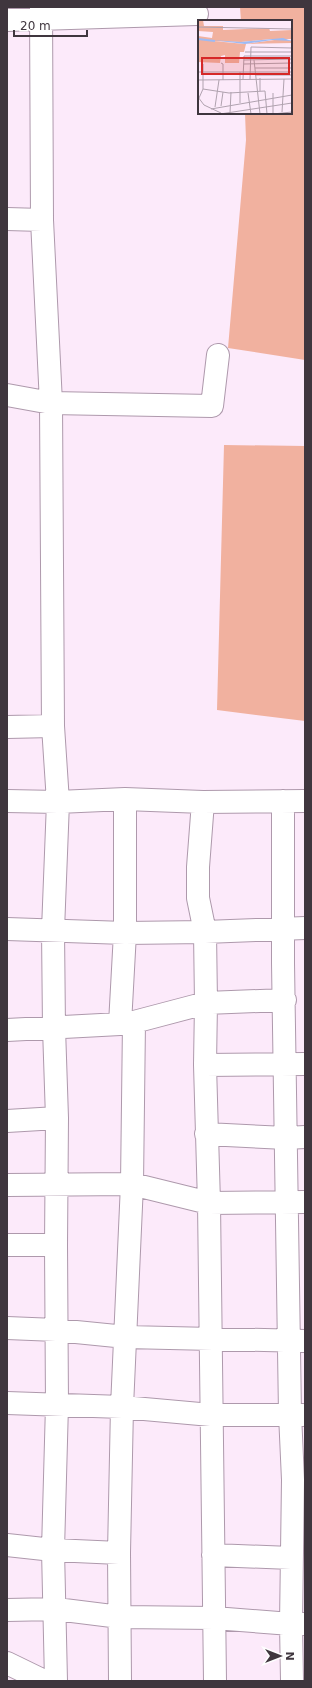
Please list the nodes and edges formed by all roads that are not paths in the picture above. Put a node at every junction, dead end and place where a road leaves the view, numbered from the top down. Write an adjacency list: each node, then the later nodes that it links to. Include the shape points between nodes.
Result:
1 (41, 13): 2 (street); 3 (street); 5 (street)
2 (197, 14)
3 (7, 20)
4 (7, 219): 5 (street)
5 (42, 220): 8 (street)
6 (218, 355): 8 (street, via 212,406)
7 (7, 395): 8 (street)
8 (51, 403): 9 (street)
9 (53, 726): 10 (street); 13 (street)
10 (7, 727)
11 (125, 799): 13 (street); 14 (street); 21 (street)
12 (7, 801): 13 (street)
13 (58, 802): 19 (street)
14 (203, 802): 15 (street); 20 (street, via 198,898)
15 (283, 802): 16 (street); 17 (street)
16 (305, 802)
17 (294, 928): 20 (street); 22 (street, via 283,963)
18 (7, 929): 19 (street)
19 (53, 930): 21 (street); 25 (street)
20 (205, 932): 21 (street); 23 (street)
21 (125, 933): 24 (street)
22 (285, 1000): 23 (street); 27 (street)
23 (206, 1002): 24 (street); 28 (street)
24 (127, 1023): 25 (street); 33 (street)
25 (54, 1028): 26 (street); 29 (street)
26 (7, 1030)
27 (295, 1064): 28 (street); 32 (street)
28 (205, 1065): 31 (street)
29 (57, 1118): 30 (street); 35 (street)
30 (7, 1121)
31 (206, 1134): 32 (street); 37 (street)
32 (296, 1137): 36 (street)
33 (132, 1184): 35 (street); 37 (street); 42 (street)
34 (7, 1185): 35 (street)
35 (56, 1185): 39 (street)
36 (296, 1202): 37 (street); 44 (street)
37 (209, 1203): 43 (street)
38 (7, 1245): 39 (street)
39 (56, 1245): 41 (street)
40 (7, 1328): 41 (street)
41 (56, 1330): 42 (street); 46 (street)
42 (126, 1337): 43 (street); 47 (street)
43 (210, 1339): 44 (street); 48 (street)
44 (297, 1341): 49 (street)
45 (7, 1403): 46 (street)
46 (57, 1405): 47 (street); 51 (street)
47 (122, 1407): 48 (street); 52 (street)
48 (212, 1415): 49 (street); 53 (street)
49 (297, 1415): 54 (street)
50 (7, 1545): 51 (street)
51 (53, 1550): 52 (street); 55 (street)
52 (119, 1553): 57 (street)
53 (213, 1555): 54 (street); 58 (street)
54 (291, 1558): 59 (street)
55 (56, 1609): 56 (street); 57 (street); 62 (street)
56 (7, 1610)
57 (120, 1617): 58 (street); 63 (street)
58 (214, 1618): 59 (street); 64 (street)
59 (298, 1624): 65 (street)
60 (7, 1663): 61 (street)
61 (44, 1681)
62 (56, 1681)
63 (120, 1681)
64 (215, 1681)
65 (292, 1681)

